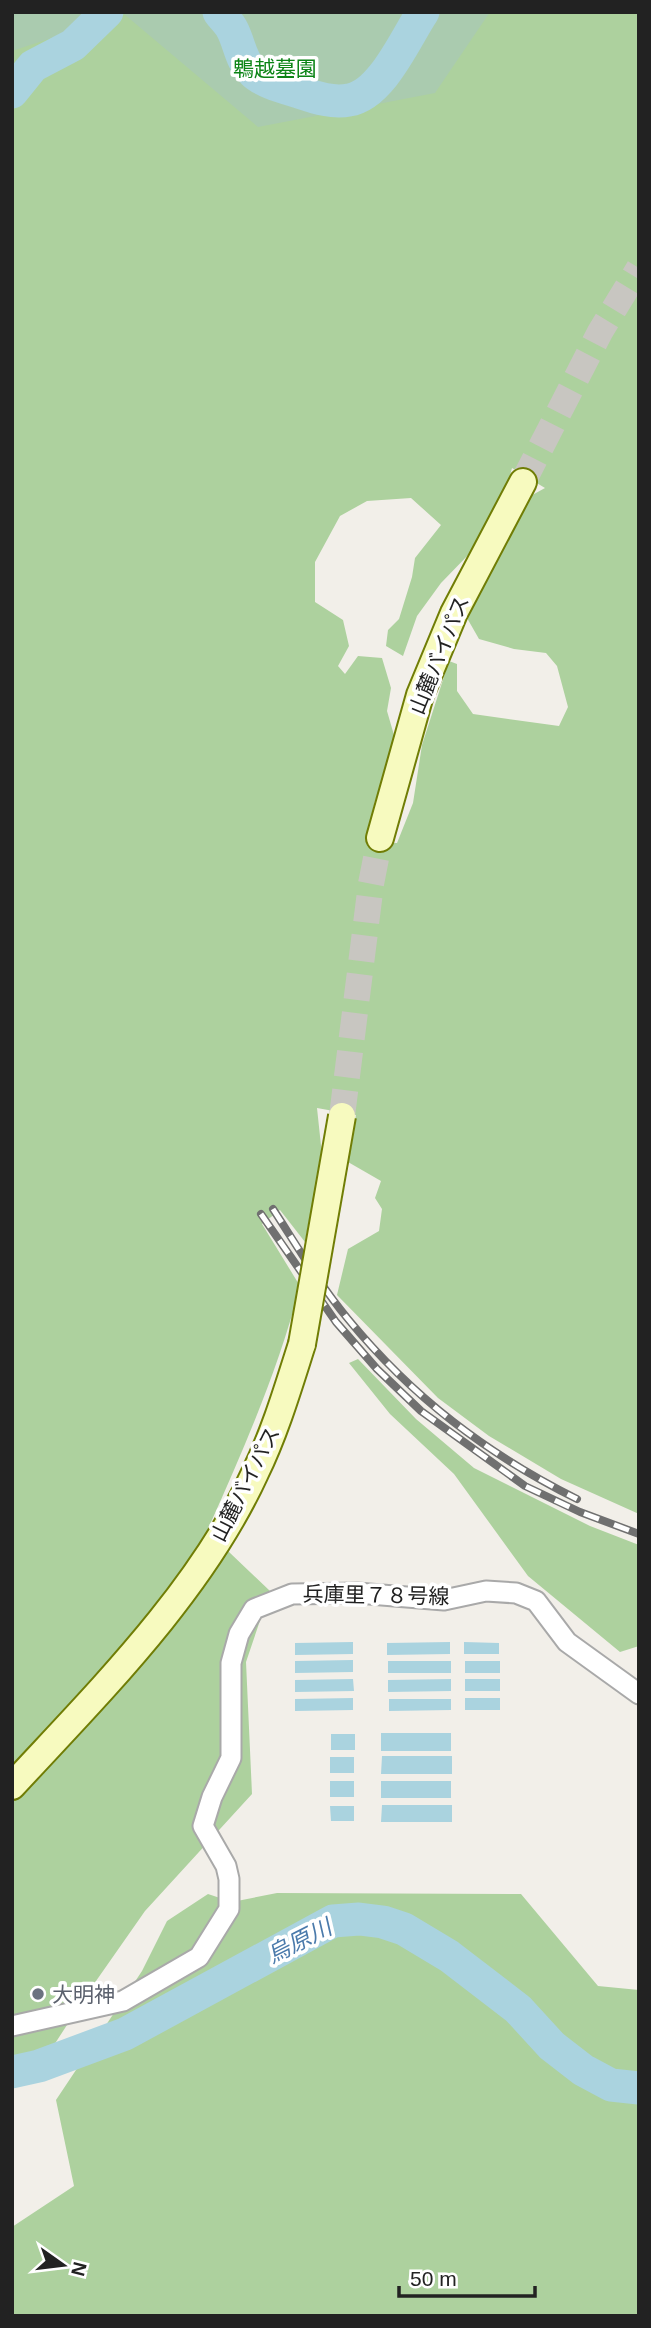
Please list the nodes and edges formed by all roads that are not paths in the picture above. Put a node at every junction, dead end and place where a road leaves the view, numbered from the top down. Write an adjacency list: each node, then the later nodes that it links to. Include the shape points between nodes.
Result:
1 (523, 482): 2 (street, 山麓バイパス, via 454,613 420,695)
2 (380, 838)
3 (342, 1116): 5 (street, 山麓バイパス, bridge, via 302,1344 255,1475 213,1550 122,1667)
4 (639, 1694): 6 (street, 兵庫里７８号線, via 566,1642 536,1601 516,1593 486,1591 444,1600 357,1593 292,1594 254,1609 239,1634 231,1663 231,1758 204,1826 226,1866 229,1909 199,1957 123,2001)
5 (12, 1786)
6 (12, 2026)

